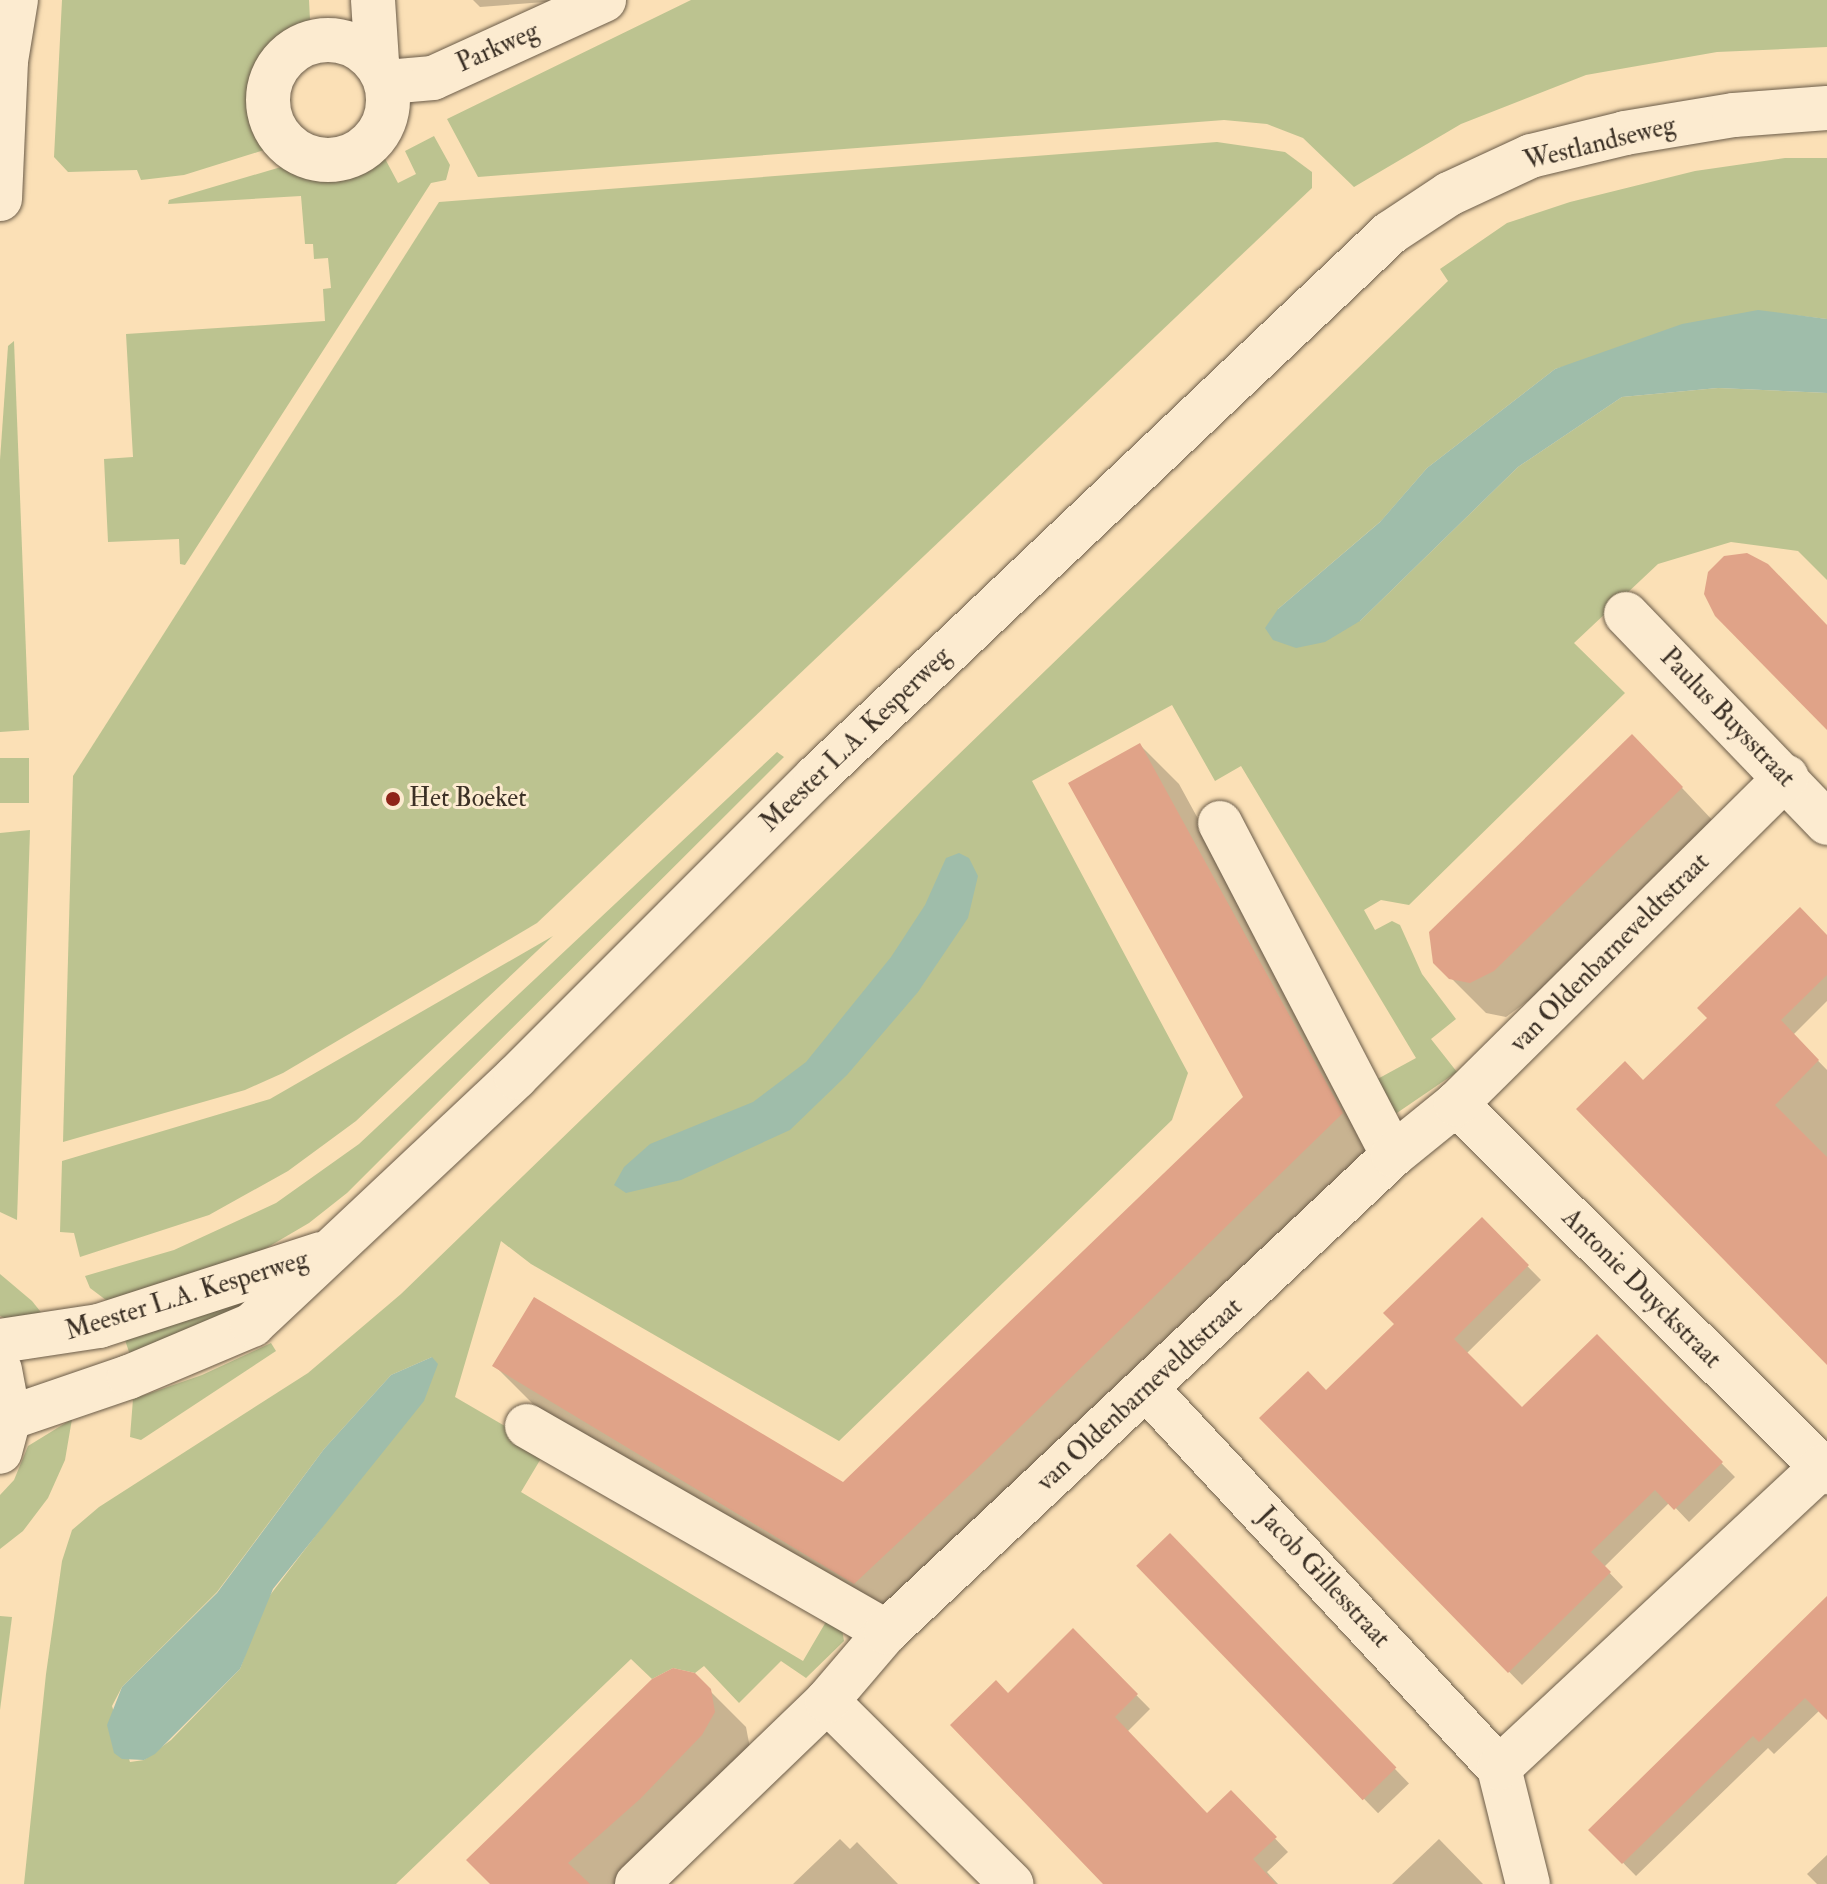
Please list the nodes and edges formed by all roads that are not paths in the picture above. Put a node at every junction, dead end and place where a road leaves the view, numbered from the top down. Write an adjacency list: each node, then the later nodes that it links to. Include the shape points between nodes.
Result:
1 (16, 0): 4 (street)
2 (373, 0): 3 (street, Parkweg, via 382,72 433,78)
3 (604, 0)
4 (3, 61): 6 (street)
5 (1827, 108): 7 (street, Westlandseweg, via 1641,130 1531,156 1449,194)
6 (0, 199)
7 (1390, 233): 14 (street, Meester L.A. Kesperweg, via 816,777 516,1077)
8 (1626, 614): 9 (street, Paulus Buysstraat)
9 (1787, 777): 11 (street, Paulus Buysstraat); 12 (street, van Oldenbarneveldtstraat)
10 (1220, 823): 13 (street)
11 (1827, 823)
12 (1456, 1104): 13 (street, van Oldenbarneveldtstraat); 20 (street, Antonie Duyckstraat)
13 (1393, 1155): 17 (street, van Oldenbarneveldtstraat)
14 (326, 1252): 15 (street, Meester L.A. Kesperweg, via 88,1329); 19 (street, Meester L.A. Kesperweg, via 252,1325)
15 (0, 1341)
16 (0, 1370): 19 (street)
17 (1146, 1388): 21 (street, van Oldenbarneveldtstraat); 23 (street, Jacob Gillesstraat)
18 (527, 1426): 21 (street)
19 (4, 1435)
20 (1825, 1469): 23 (street)
21 (886, 1632): 22 (street, van Oldenbarneveldtstraat)
22 (827, 1701): 24 (street, van Oldenbarneveldtstraat); 25 (street)
23 (1499, 1768): 26 (street, Jacob Gillesstraat)
24 (637, 1884)
25 (1011, 1884)
26 (1528, 1884)

